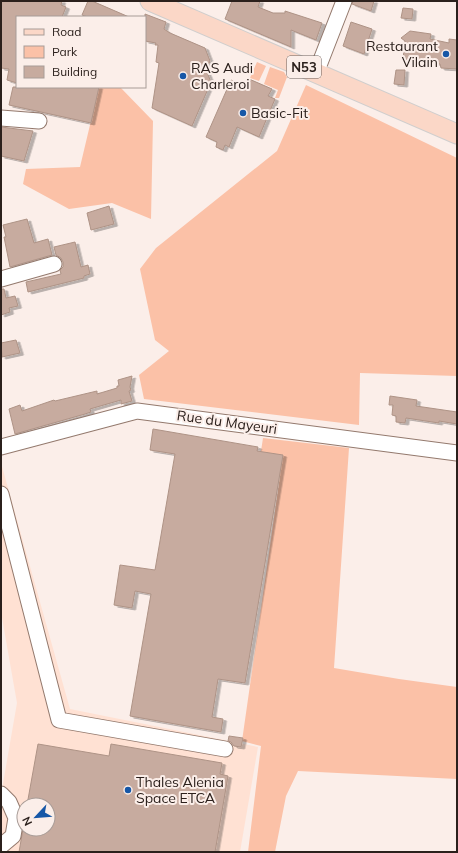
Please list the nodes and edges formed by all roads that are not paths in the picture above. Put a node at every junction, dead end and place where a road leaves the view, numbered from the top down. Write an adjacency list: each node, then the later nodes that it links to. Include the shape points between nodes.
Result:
1 (150, 1): 3 (main road, N53)
2 (344, 1): 3 (street)
3 (316, 73): 6 (main road, N53)
4 (1, 118): 5 (street)
5 (40, 121)
6 (457, 134)
7 (54, 264): 8 (street)
8 (1, 279)
9 (1, 447): 10 (street, Rue du Mayeuri, via 136,410)
10 (457, 453)
11 (1, 494): 12 (street, via 60,720)
12 (225, 749)
13 (1, 794): 14 (street, via 9,802 16,818 13,836)
14 (1, 846)

